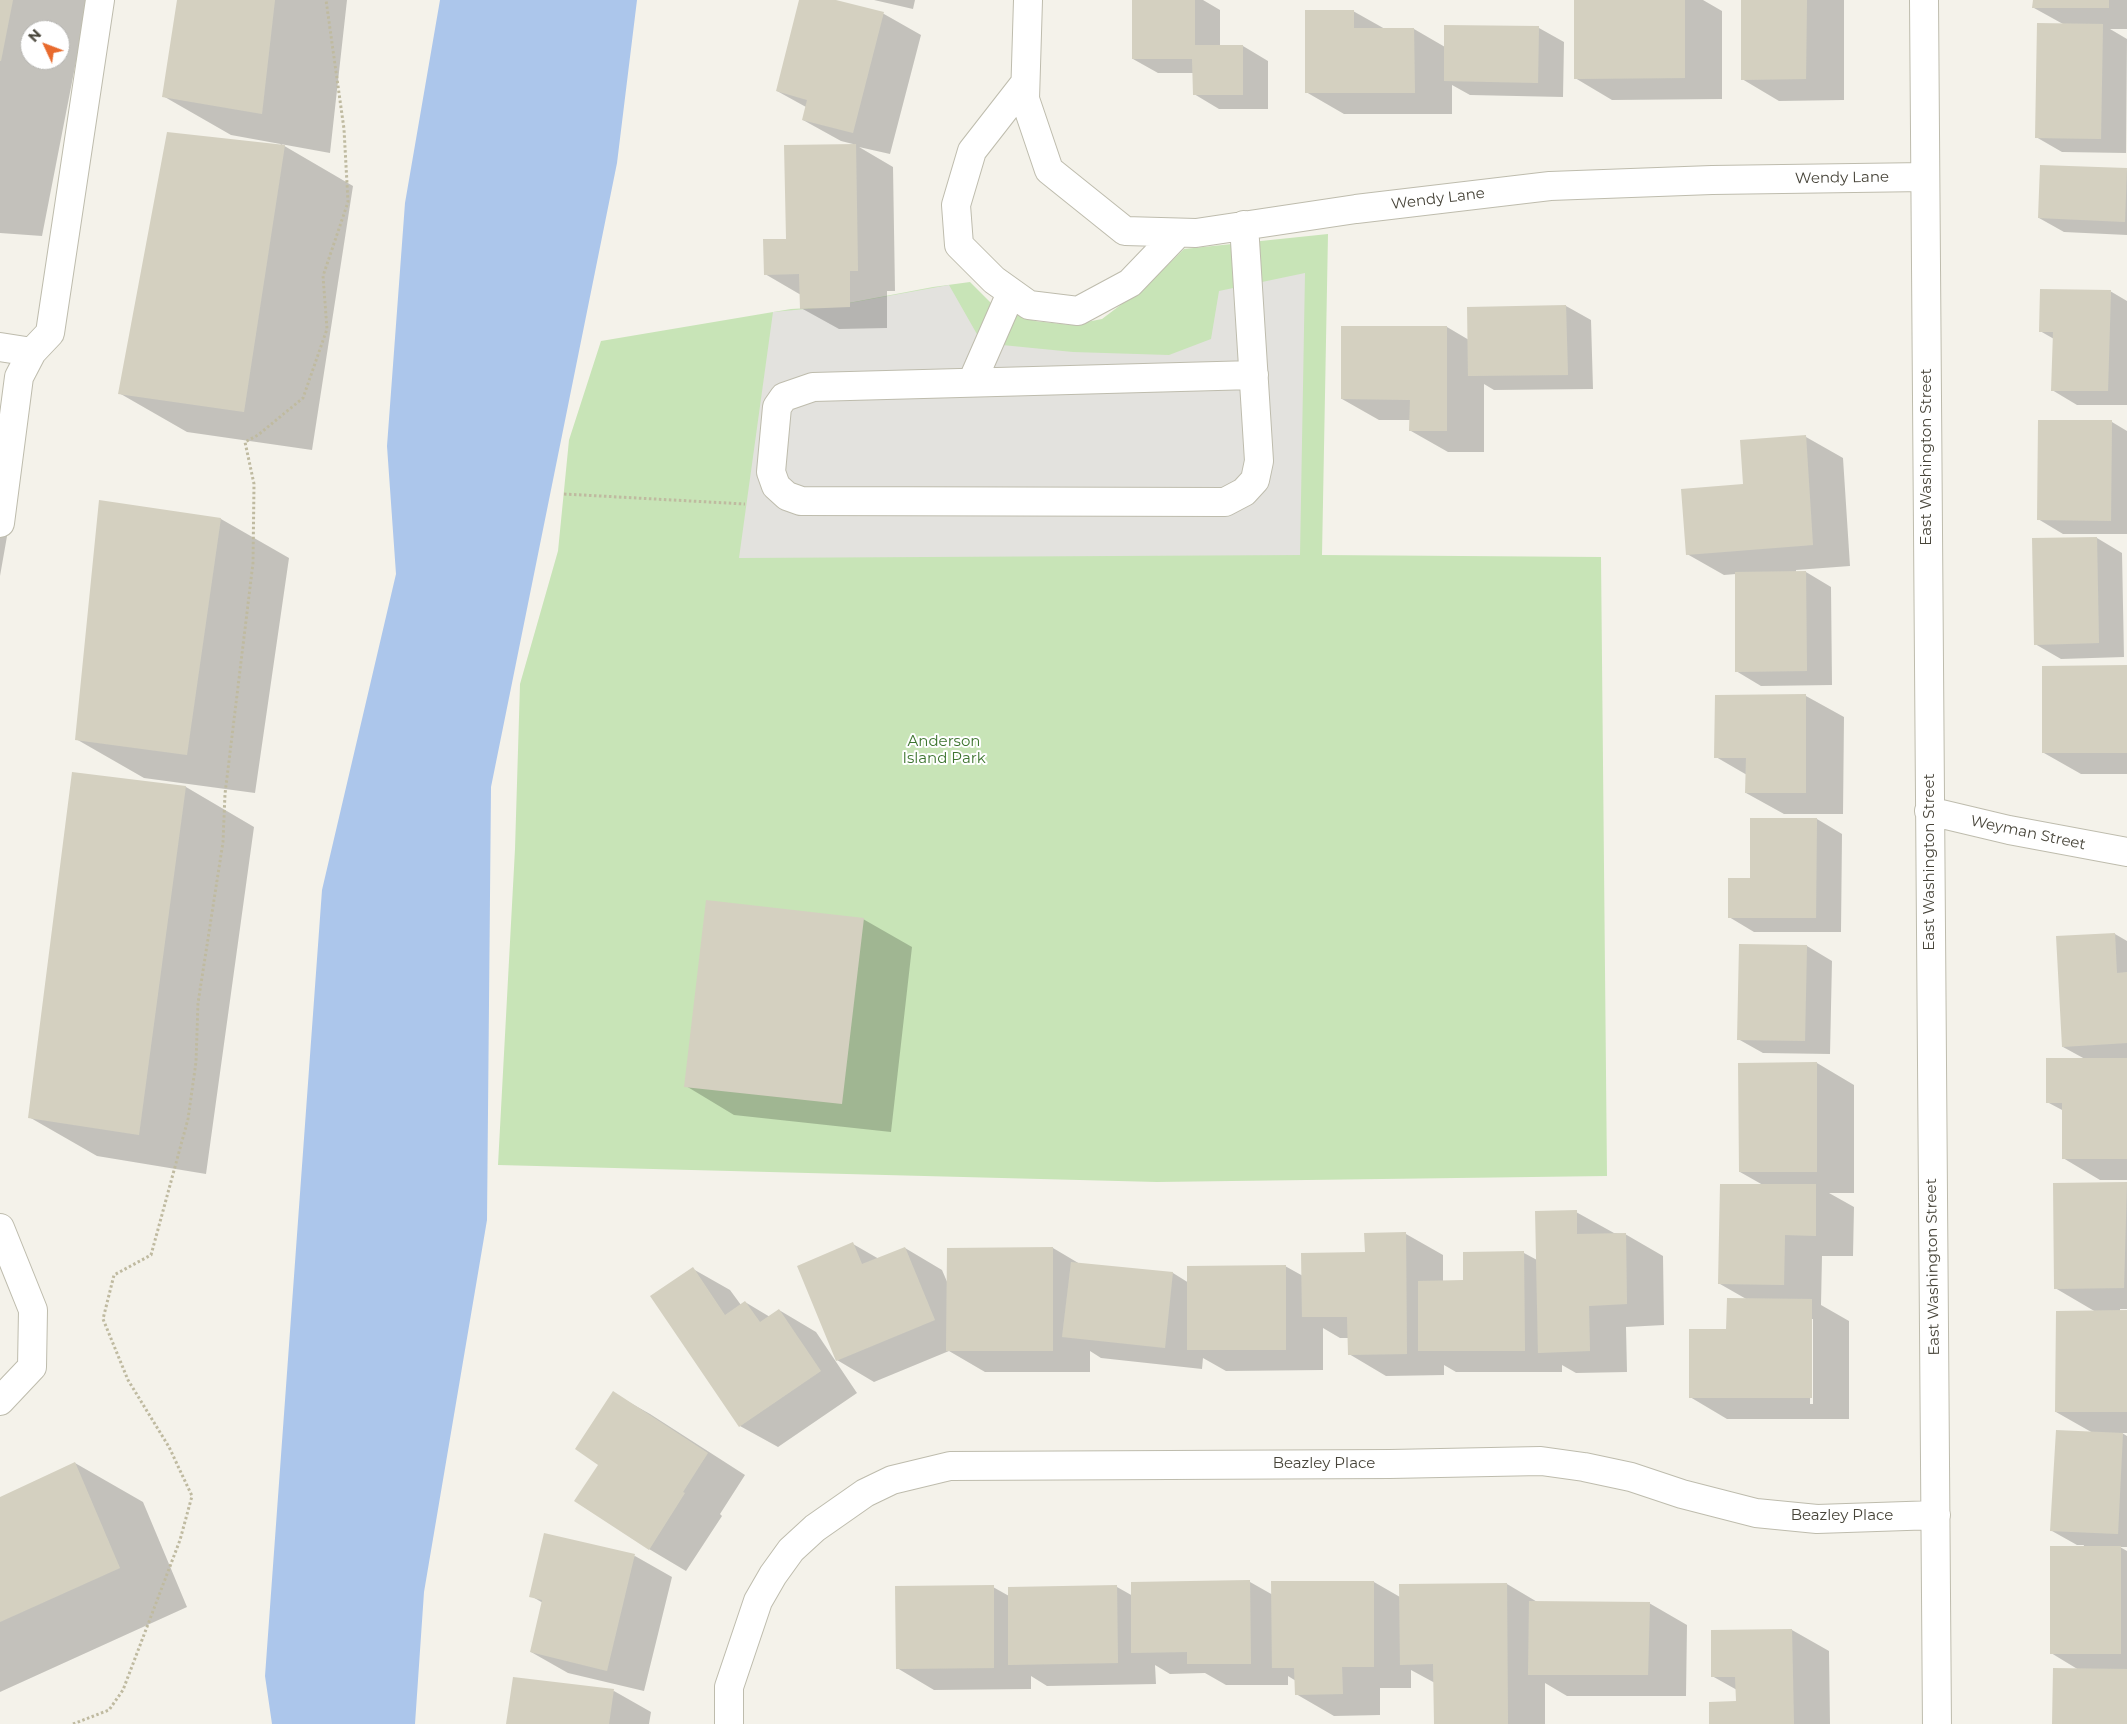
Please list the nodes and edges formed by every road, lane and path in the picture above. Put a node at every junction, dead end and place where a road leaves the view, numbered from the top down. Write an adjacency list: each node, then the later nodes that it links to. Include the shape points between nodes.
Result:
1 (100, 0): 11 (street, via 50,333)
2 (326, 0): 22 (path, via 344,128 348,202 323,276 326,329 303,398 245,442 254,484 253,562 225,794 223,842 198,1003 196,1062 188,1119 151,1255 114,1275 104,1319 128,1380 169,1447 192,1496 180,1540 123,1690 109,1710)
3 (1028, 0): 5 (street)
4 (1924, 0): 6 (street, East Washington Street)
5 (1025, 91): 8 (street, Wendy Lane, via 1049,170 1125,231); 9 (street, via 972,151 956,204 960,245)
6 (1925, 177): 7 (street, Wendy Lane, via 1550,186); 17 (street, East Washington Street)
7 (1244, 225): 8 (street, Wendy Lane, via 1196,233); 12 (street)
8 (1178, 232): 9 (street, via 1130,283 1078,311 1029,306)
9 (1010, 292): 13 (street)
10 (0, 347): 11 (street)
11 (32, 352): 16 (street, via 20,377)
12 (1254, 375): 13 (street); 13 (street, via 1259,461 1255,480 1244,492 1225,502 801,501 787,496 776,486 771,472 778,407 784,397 813,387)
13 (972, 382)
14 (564, 494): 15 (path)
15 (746, 504)
16 (0, 523)
17 (1929, 811): 18 (street, Weyman Street); 21 (street, East Washington Street)
18 (2127, 852)
19 (0, 1228): 20 (street, via 33,1310 32,1367)
20 (0, 1401)
21 (1936, 1516): 23 (street, Beazley Place, via 1817,1519 1756,1513 1631,1477 1541,1461 950,1466 892,1480 865,1493 815,1528 791,1550 758,1601 730,1687); 24 (street, East Washington Street)
22 (73, 1724)
23 (729, 1724)
24 (1937, 1724)

